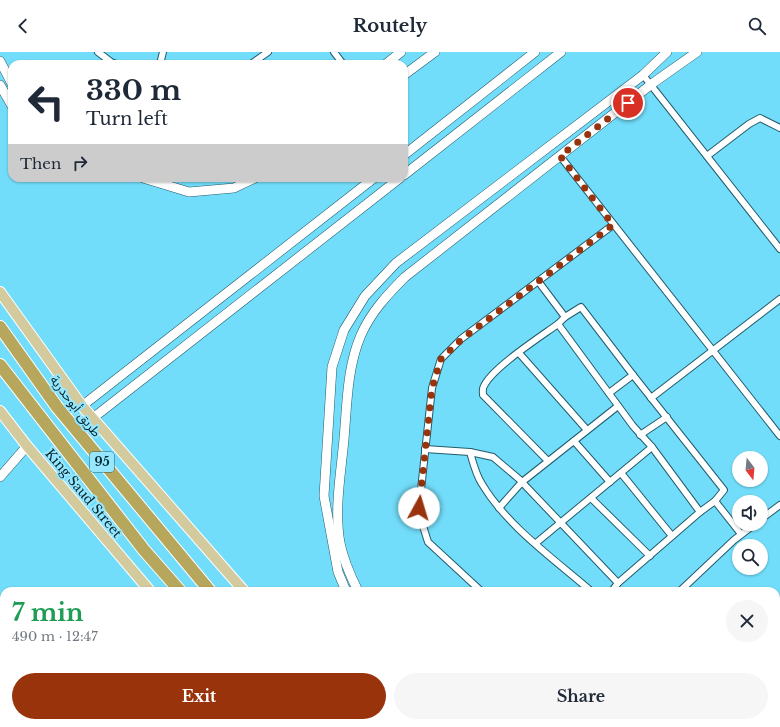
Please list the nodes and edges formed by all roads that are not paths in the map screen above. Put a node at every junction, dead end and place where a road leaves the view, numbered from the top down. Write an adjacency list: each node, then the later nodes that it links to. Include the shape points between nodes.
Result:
1 (98, 52): 9 (street)
2 (268, 52): 10 (street)
3 (401, 52): 11 (street)
4 (436, 52): 13 (street)
5 (535, 52): 20 (street)
6 (561, 52): 23 (street)
7 (667, 52): 14 (street)
8 (697, 52): 17 (street)
9 (108, 60)
10 (257, 60)
11 (391, 60)
12 (0, 61): 15 (street)
13 (408, 71)
14 (643, 75): 17 (street); 77 (street, via 396,263 366,296 344,330 332,367 324,496 338,572)
15 (8, 76)
16 (0, 85): 18 (street)
17 (651, 85): 21 (street); 22 (street)
18 (8, 99)
19 (780, 128): 22 (street, via 760,118)
20 (408, 152)
21 (560, 156): 28 (street); 78 (street, via 405,277 383,298 361,334 352,362 349,384 338,515 340,543)
22 (707, 156): 29 (street)
23 (408, 171)
24 (156, 182): 25 (street, via 189,192 234,188)
25 (247, 182)
26 (369, 182): 42 (street)
27 (395, 182): 46 (street)
28 (613, 225): 30 (street); 36 (street)
29 (780, 250)
30 (538, 281): 33 (street); 53 (street, via 462,339 441,359 432,388)
31 (0, 292): 42 (main road)
32 (780, 299): 36 (street)
33 (565, 316): 34 (street); 39 (street, via 581,307)
34 (558, 324): 37 (street); 40 (street)
35 (0, 328): 75 (highway, طريق أبوحدرية / 95, via 57,408)
36 (712, 351): 41 (street); 49 (street)
37 (519, 353): 47 (street); 55 (street, via 488,379 483,388 483,395)
38 (0, 365): 74 (highway, 95, via 144,550)
39 (633, 375): 40 (street); 41 (street)
40 (608, 393): 43 (street)
41 (651, 398): 45 (street)
42 (82, 406): 46 (main road)
43 (618, 406): 47 (street); 48 (street)
44 (0, 412): 51 (main road, King Saud Street)
45 (666, 417): 48 (street); 61 (street, via 724,490)
46 (93, 418): 76 (main road)
47 (587, 430): 50 (street)
48 (640, 434): 52 (street)
49 (780, 436)
50 (574, 441): 55 (street); 59 (street)
51 (27, 446): 57 (street); 73 (main road, King Saud Street)
52 (652, 448): 56 (street); 64 (street)
53 (425, 449): 54 (street); 79 (street, via 419,508 422,526 428,542)
54 (470, 452): 58 (street, via 493,457); 63 (street, via 481,483)
55 (548, 461): 58 (street)
56 (621, 473): 59 (street); 69 (street)
57 (0, 477)
58 (522, 482): 63 (street); 66 (street)
59 (610, 482): 60 (street)
60 (591, 498): 66 (street); 71 (street)
61 (715, 501): 64 (street); 68 (street)
62 (780, 505): 65 (street)
63 (499, 508): 70 (street)
64 (700, 512): 69 (street)
65 (768, 514)
66 (560, 523): 70 (street); 72 (street)
67 (745, 531): 68 (street)
68 (741, 534): 82 (street)
69 (672, 536): 71 (street)
70 (536, 543): 80 (street)
71 (650, 556): 72 (street)
72 (618, 583): 81 (street)
73 (147, 587)
74 (176, 587)
75 (207, 587)
76 (241, 587)
77 (344, 587)
78 (356, 587)
79 (477, 587)
80 (586, 587)
81 (614, 587)
82 (684, 587)

